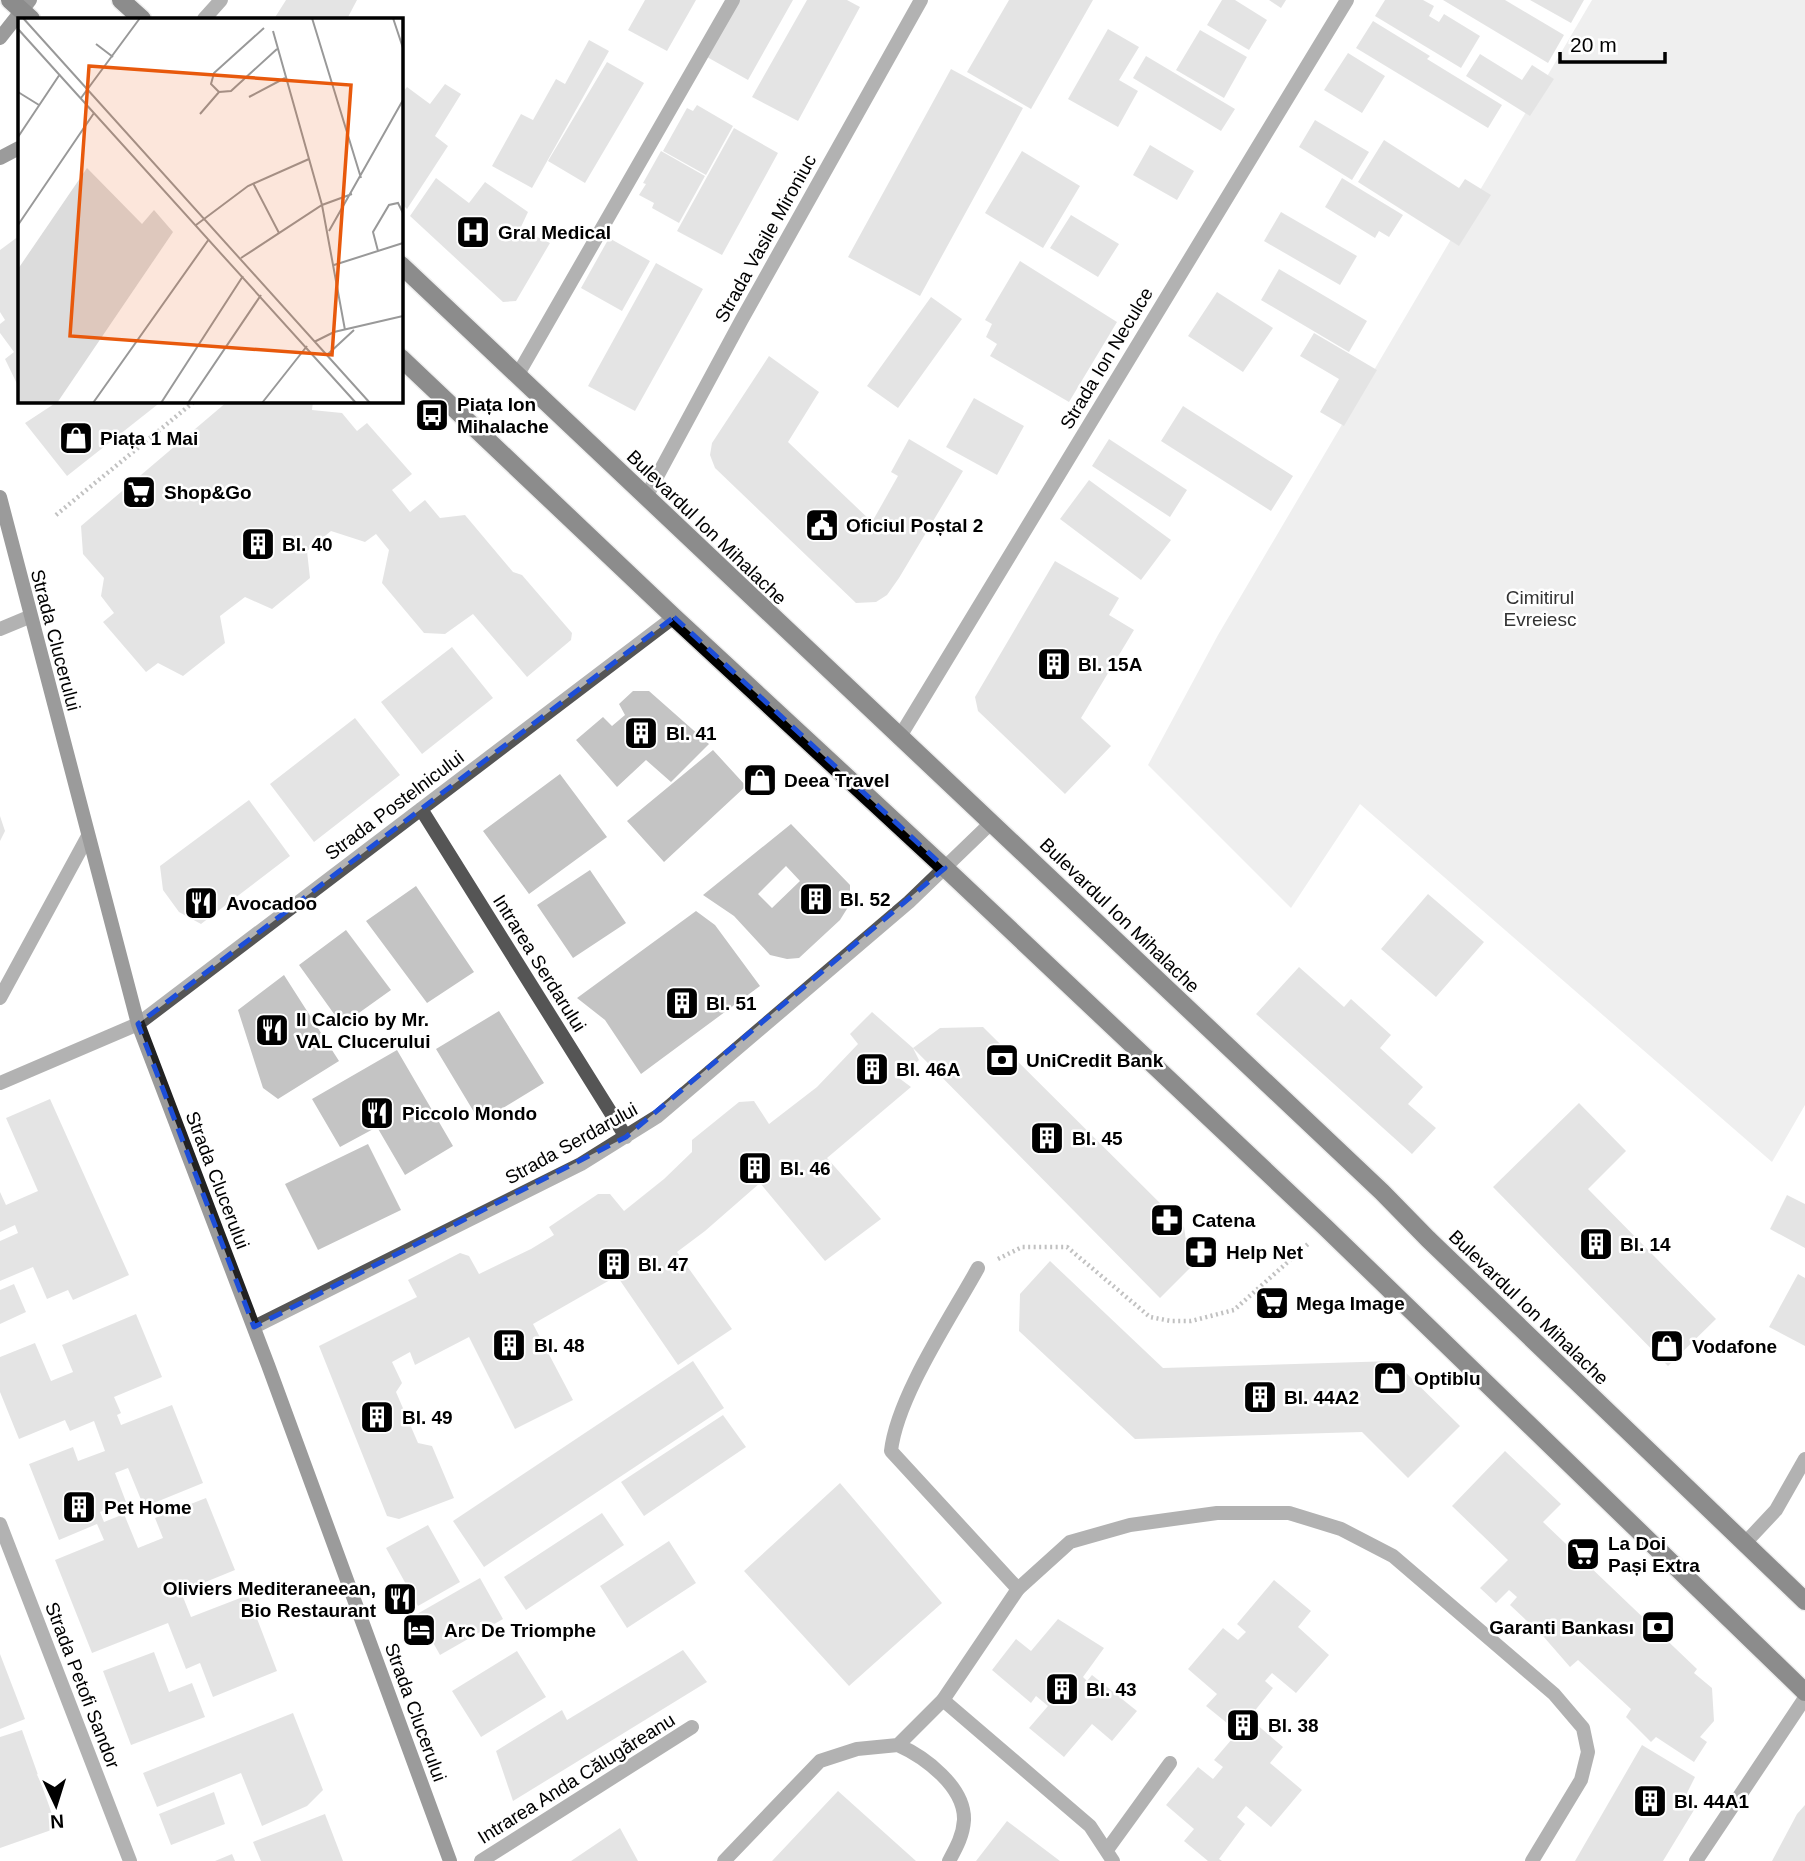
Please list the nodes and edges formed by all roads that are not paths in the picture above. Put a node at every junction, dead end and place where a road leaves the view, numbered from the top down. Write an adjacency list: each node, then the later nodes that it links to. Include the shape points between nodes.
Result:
1 (121, 0): 7 (main road)
2 (221, 0): 8 (street)
3 (733, 0): 14 (street)
4 (921, 0): 15 (street, Strada Vasile Mironiuc)
5 (1348, 0): 20 (street, Strada Ion Neculce)
6 (23, 8): 9 (street)
7 (141, 18)
8 (205, 18)
9 (0, 38)
10 (18, 149): 11 (street)
11 (0, 158)
12 (402, 266): 14 (main road, Bulevardul Ion Mihalache)
13 (402, 359): 18 (main road)
14 (517, 376): 15 (main road, Bulevardul Ion Mihalache)
15 (646, 496): 20 (main road, Bulevardul Ion Mihalache)
16 (0, 497): 17 (street, Strada Clucerului)
17 (29, 617): 19 (street); 23 (street, Strada Clucerului)
18 (674, 617): 21 (street, Strada Postelnicului); 24 (main road)
19 (0, 629)
20 (898, 738): 22 (main road, Bulevardul Ion Mihalache)
21 (421, 809): 26 (street, Strada Postelnicului); 28 (street, Intrarea Serdarului)
22 (992, 822): 24 (street, Strada Serdarului); 33 (main road, Bulevardul Ion Mihalache)
23 (88, 835): 25 (street); 26 (street, Strada Clucerului)
24 (945, 867): 28 (street, Strada Serdarului, via 658,1116); 36 (main road)
25 (0, 998)
26 (138, 1024): 27 (street, Strada Postelnicului); 30 (street, Strada Clucerului)
27 (0, 1083)
28 (625, 1137): 30 (street, Strada Serdarului, via 581,1164)
29 (978, 1268): 34 (street, via 920,1373 893,1431 891,1451)
30 (254, 1327): 44 (street, Strada Clucerului)
31 (1805, 1458): 33 (street, via 1776,1510)
32 (0, 1524): 43 (street, Strada Petofi Sandor)
33 (1746, 1542): 35 (main road, Bulevardul Ion Mihalache)
34 (1018, 1589): 38 (street); 48 (street, via 1070,1542 1130,1525 1217,1513 1289,1513 1341,1529 1394,1556 1554,1694 1583,1728 1588,1752 1580,1780)
35 (1805, 1601)
36 (1805, 1692)
37 (1805, 1698): 49 (street)
38 (943, 1700): 40 (street); 42 (street, via 1090,1826)
39 (692, 1727): 45 (street, Intrarea Anda Călugăreanu)
40 (898, 1745): 46 (street, via 857,1749 820,1762); 47 (street, via 921,1756 960,1799 964,1818 961,1839)
41 (1170, 1763): 42 (street)
42 (1110, 1855)
43 (130, 1861)
44 (450, 1861)
45 (481, 1861)
46 (724, 1861)
47 (949, 1861)
48 (1532, 1861)
49 (1696, 1861)

